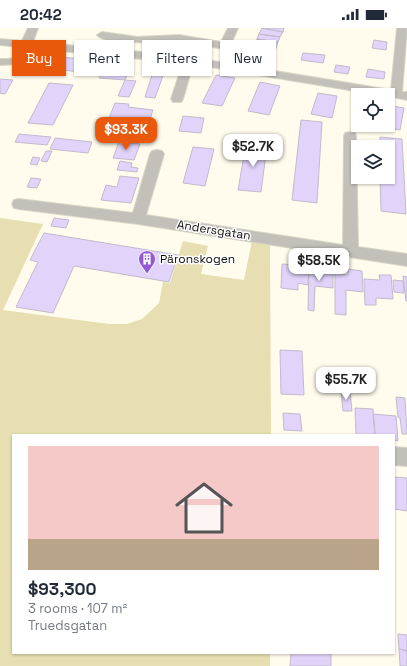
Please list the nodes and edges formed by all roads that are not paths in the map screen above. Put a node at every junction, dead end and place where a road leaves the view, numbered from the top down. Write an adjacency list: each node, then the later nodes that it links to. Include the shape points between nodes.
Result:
1 (33, 28): 5 (street)
2 (234, 28): 9 (street, via 225,46)
3 (402, 28): 16 (street)
4 (102, 35): 6 (street, via 137,40)
5 (28, 40)
6 (190, 40)
7 (0, 42): 8 (street)
8 (12, 42)
9 (212, 44)
10 (66, 47): 11 (street)
11 (142, 55)
12 (0, 62): 13 (street)
13 (12, 62)
14 (212, 64): 16 (street)
15 (183, 76): 17 (street)
16 (402, 96)
17 (177, 99)
18 (350, 136): 22 (street)
19 (157, 154): 21 (street)
20 (20, 204): 21 (street, Andersgatan)
21 (138, 219): 22 (street, Andersgatan)
22 (351, 252): 23 (street, Andersgatan)
23 (407, 260)
24 (395, 456): 25 (street)
25 (407, 457)

